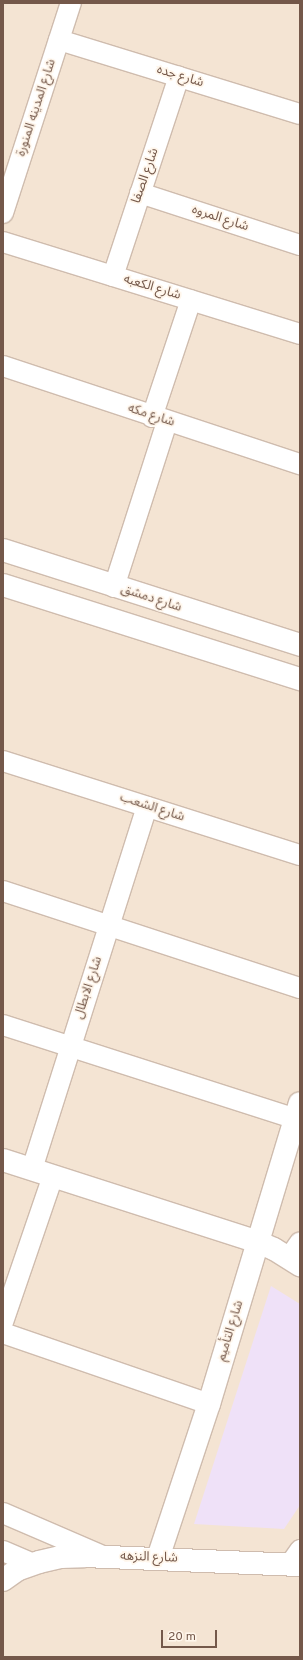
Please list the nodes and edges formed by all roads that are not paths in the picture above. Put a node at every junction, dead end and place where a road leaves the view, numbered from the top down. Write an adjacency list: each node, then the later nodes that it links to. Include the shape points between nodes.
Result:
1 (71, 3): 2 (street, شارع المدينه المنورة)
2 (59, 40): 3 (street, شارع جده); 6 (street, شارع المدينه المنورة)
3 (179, 77): 4 (street, شارع جده); 5 (street, شارع الصفا)
4 (300, 114)
5 (140, 193): 8 (street, شارع المروه); 9 (street, شارع الصفا)
6 (3, 213)
7 (3, 242): 9 (street, شارع الكعبه)
8 (300, 244)
9 (113, 276): 10 (street, شارع الكعبه)
10 (191, 300): 11 (street, شارع الكعبه); 13 (street)
11 (300, 334)
12 (3, 366): 13 (street, شارع مكه)
13 (160, 419): 14 (street, شارع مكه); 17 (street)
14 (300, 464)
15 (3, 550): 17 (street, شارع دمشق)
16 (3, 585): 20 (street)
17 (114, 587): 18 (street, شارع دمشق)
18 (253, 631): 19 (street, شارع دمشق); 20 (street)
19 (300, 645)
20 (243, 662): 21 (street)
21 (300, 679)
22 (3, 761): 23 (street, شارع الشعب)
23 (147, 807): 24 (street, شارع الشعب); 26 (street, شارع الابطال)
24 (300, 855)
25 (3, 891): 26 (street)
26 (109, 926): 27 (street); 29 (street, شارع الابطال)
27 (300, 988)
28 (3, 1025): 29 (street)
29 (71, 1047): 30 (street); 32 (street, شارع الابطال)
30 (298, 1111): 34 (street, شارع التأميم)
31 (3, 1160): 32 (street)
32 (32, 1169): 33 (street)
33 (53, 1176): 34 (street); 36 (street)
34 (258, 1242): 35 (street); 38 (street, شارع التأميم)
35 (296, 1255)
36 (3, 1322)
37 (3, 1333): 38 (street)
38 (209, 1404): 42 (street, شارع التأميم)
39 (3, 1512): 41 (street)
40 (3, 1551): 44 (street)
41 (107, 1557): 42 (street, شارع النزهه); 44 (street, شارع النزهه, via 60,1558)
42 (158, 1558): 43 (street, شارع النزهه)
43 (297, 1559)
44 (33, 1564): 45 (street, شارع النزهه, via 19,1569)
45 (3, 1580)

